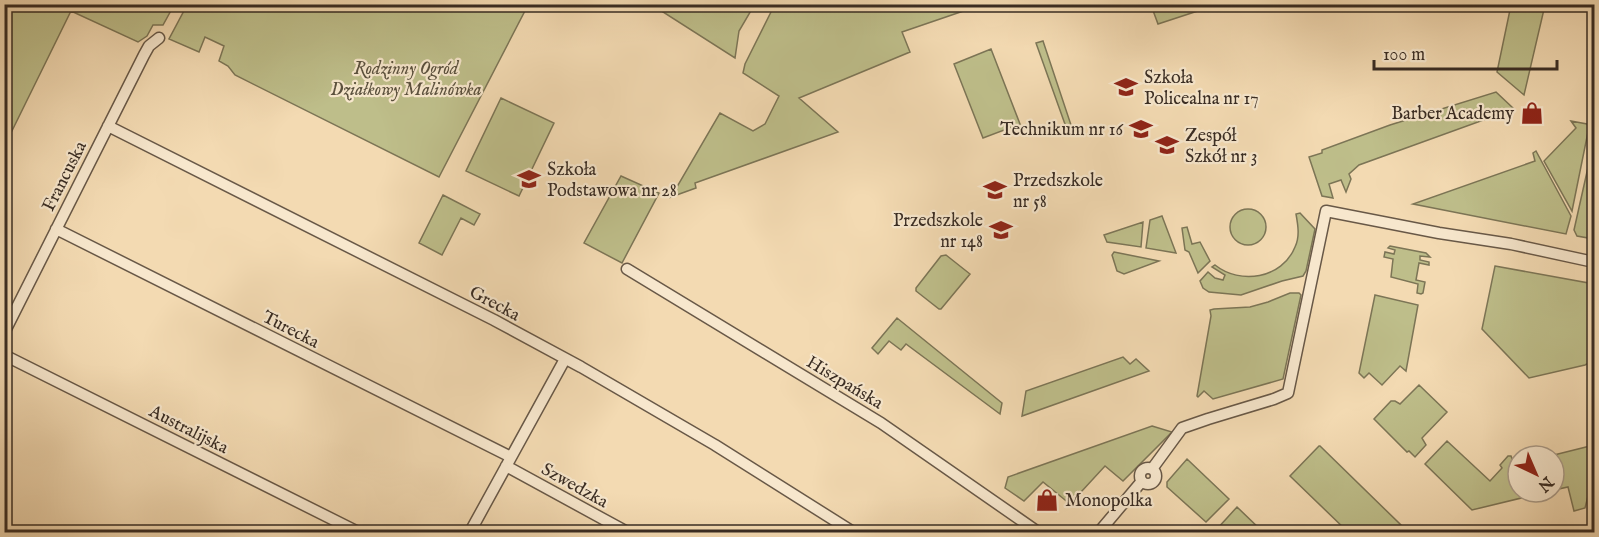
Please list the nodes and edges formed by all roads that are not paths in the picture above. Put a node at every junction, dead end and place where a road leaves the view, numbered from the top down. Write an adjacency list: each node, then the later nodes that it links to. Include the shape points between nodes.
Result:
1 (159, 38): 2 (street, Francuska, via 149,46)
2 (108, 126): 3 (street, Francuska); 8 (street, Grecka)
3 (56, 229): 6 (street, Francuska); 9 (street, Turecka)
4 (1594, 262): 15 (street, via 1326,210 1288,393 1182,428 1152,469 1141,470 1142,482)
5 (627, 269): 14 (street, Hiszpańska, via 880,423)
6 (4, 333)
7 (4, 355): 10 (street, Australijska)
8 (565, 359): 9 (street); 13 (street, Grecka, via 716,445)
9 (509, 461): 11 (street); 12 (street, Szwedzka)
10 (358, 532)
11 (470, 532)
12 (627, 532)
13 (853, 532)
14 (1038, 532)
15 (1099, 532)

